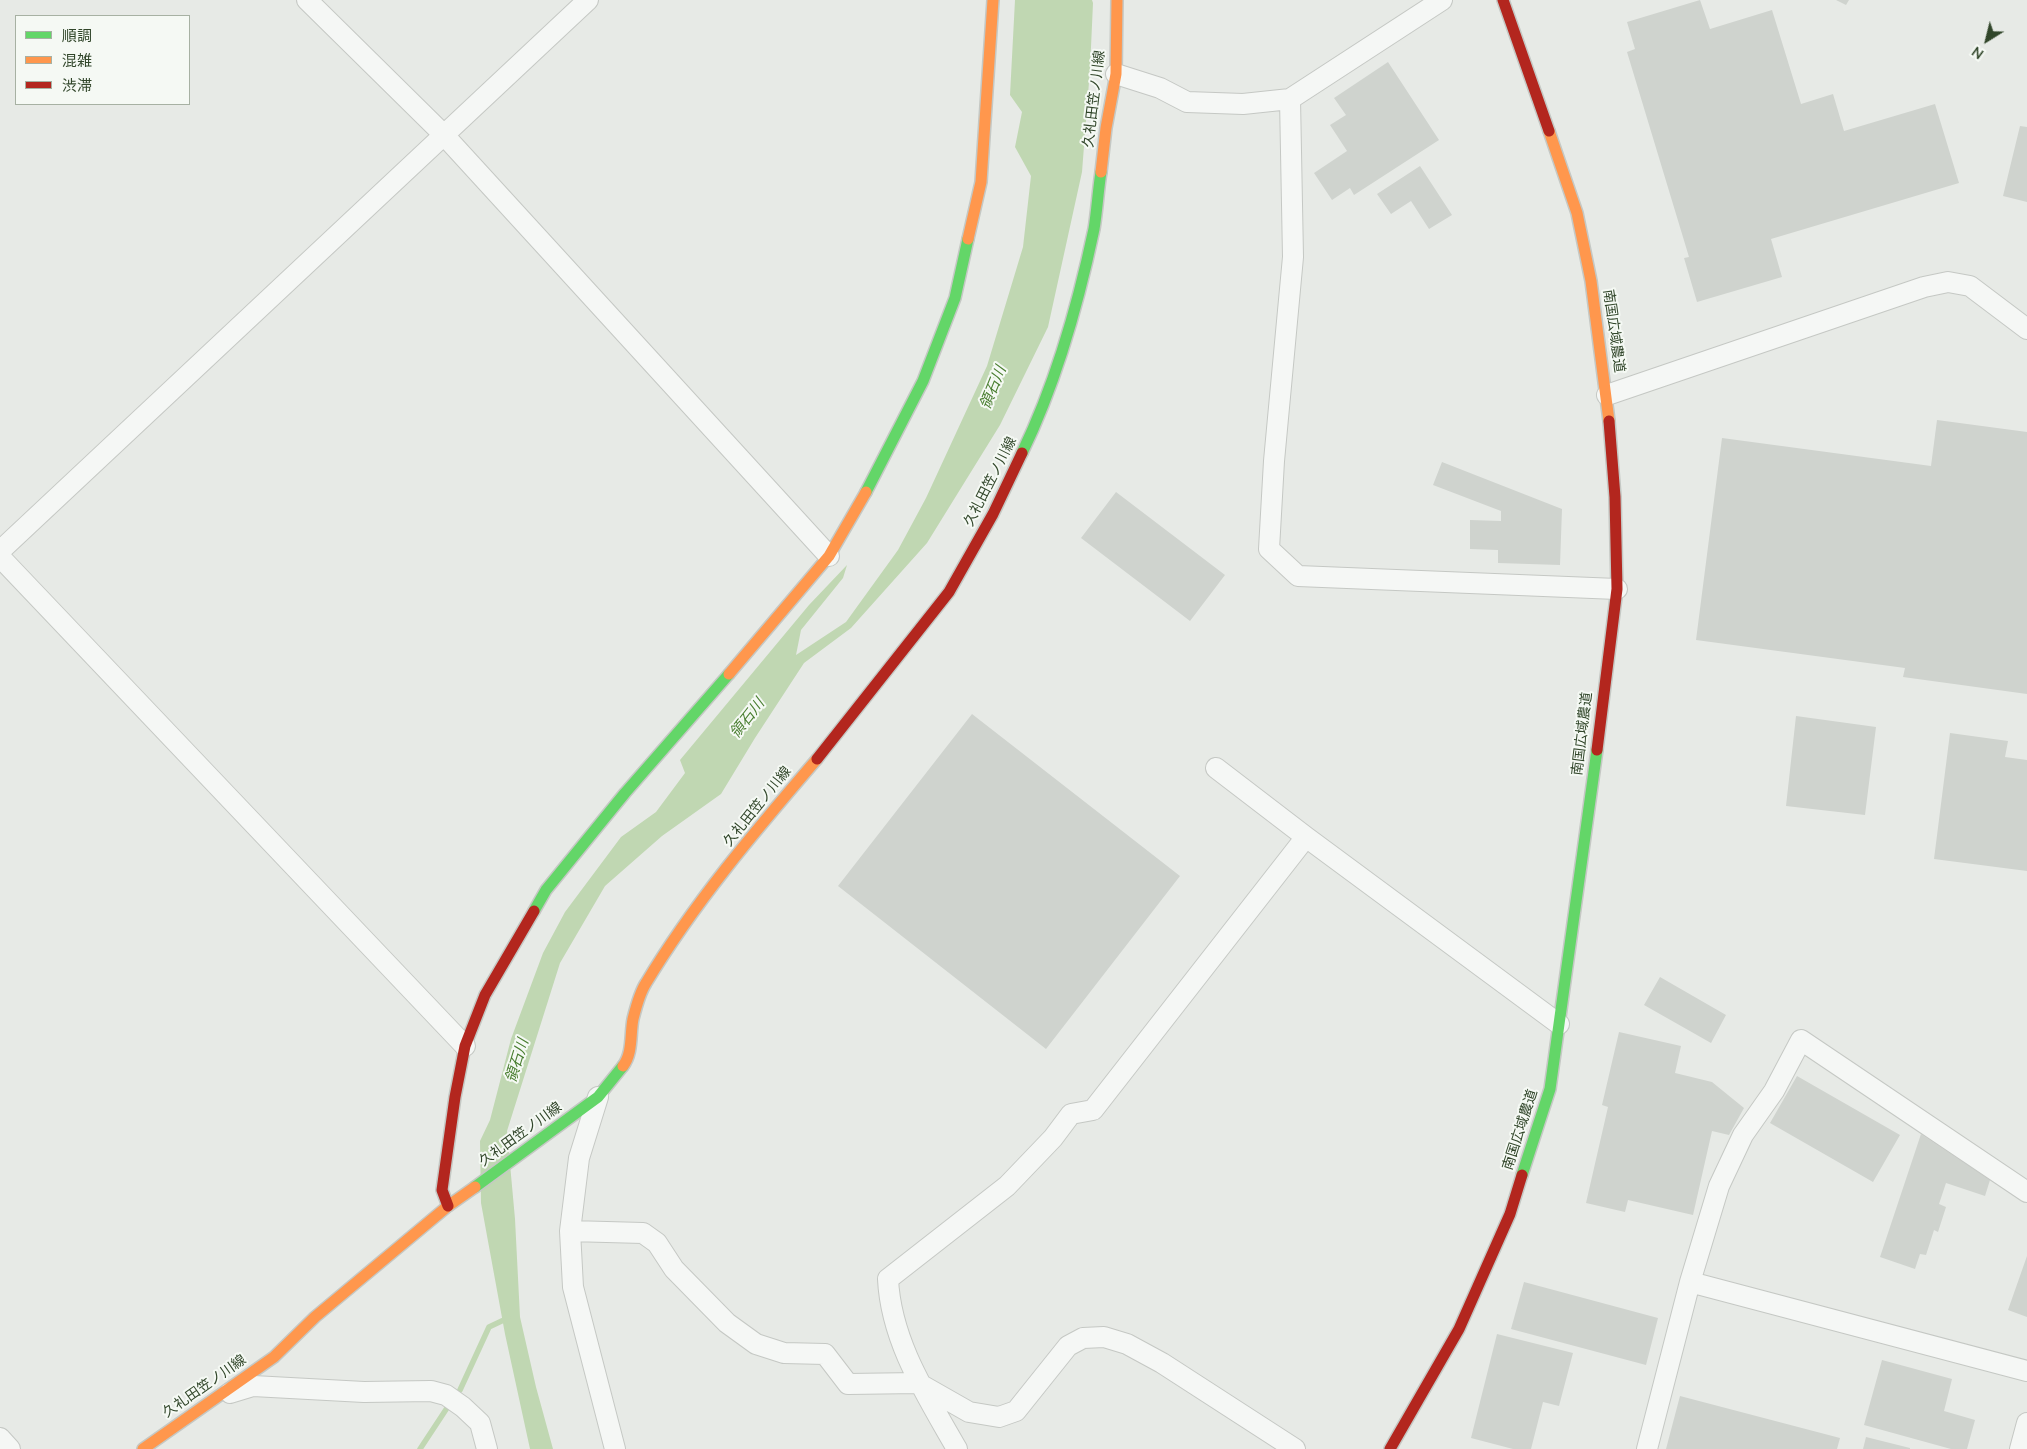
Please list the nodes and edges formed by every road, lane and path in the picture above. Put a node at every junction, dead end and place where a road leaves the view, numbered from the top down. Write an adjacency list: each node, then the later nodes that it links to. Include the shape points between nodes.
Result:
1 (307, 0): 9 (street)
2 (588, 0): 9 (street)
3 (992, 0): 13 (street, via 981,182 955,298 923,380)
4 (1117, 0): 7 (street, 久礼田笠ノ川線)
5 (1442, 0): 8 (street)
6 (1503, 0): 11 (street, 南国広域農道, via 1577,213 1591,281)
7 (1116, 74): 8 (street, via 1160,88 1187,102 1243,104); 20 (street, 久礼田笠ノ川線, via 1094,228 1069,328 1039,418 993,514 949,592 835,738 762,823 644,985 633,1019 628,1060)
8 (1290, 99): 15 (street, via 1293,257 1269,549 1298,576)
9 (443, 134): 12 (street); 13 (street)
10 (2027, 330): 11 (street, via 1970,286 1948,282 1924,287)
11 (1607, 395): 15 (street, 南国広域農道, via 1615,497)
12 (0, 551)
13 (829, 556): 19 (street, via 546,890 485,996)
14 (0, 557): 19 (street)
15 (1617, 589): 18 (street, 南国広域農道)
16 (1216, 768): 17 (street)
17 (1306, 837): 18 (street); 26 (street, via 1092,1110 1070,1114 1053,1138 1007,1186 888,1280 889,1299)
18 (1559, 1024): 36 (street, 南国広域農道, via 1550,1089 1510,1214 1459,1329)
19 (465, 1046): 22 (street, via 442,1190)
20 (598, 1097): 22 (street, 久礼田笠ノ川線); 23 (street, via 579,1158)
21 (2027, 1192): 24 (street, via 1801,1040 1774,1091 1743,1134 1719,1186)
22 (453, 1203): 27 (street, 久礼田笠ノ川線, via 323,1310 274,1356)
23 (570, 1231): 26 (street, via 643,1233 657,1243 674,1269 756,1344 784,1353 825,1354 848,1384); 33 (street, via 573,1288)
24 (1690, 1282): 25 (street); 37 (street)
25 (2027, 1371)
26 (918, 1383): 34 (street); 35 (street, via 969,1412 1000,1417 1016,1412 1068,1346 1083,1338 1104,1337 1127,1344 1162,1363)
27 (218, 1396): 31 (street, 久礼田笠ノ川線); 32 (street, via 253,1386 364,1392 432,1391 446,1395 480,1423)
28 (2027, 1423): 38 (street)
29 (0, 1438): 30 (street)
30 (10, 1449)
31 (143, 1449)
32 (487, 1449)
33 (615, 1449)
34 (957, 1449)
35 (1295, 1449)
36 (1390, 1449)
37 (1647, 1449)
38 (2020, 1449)

